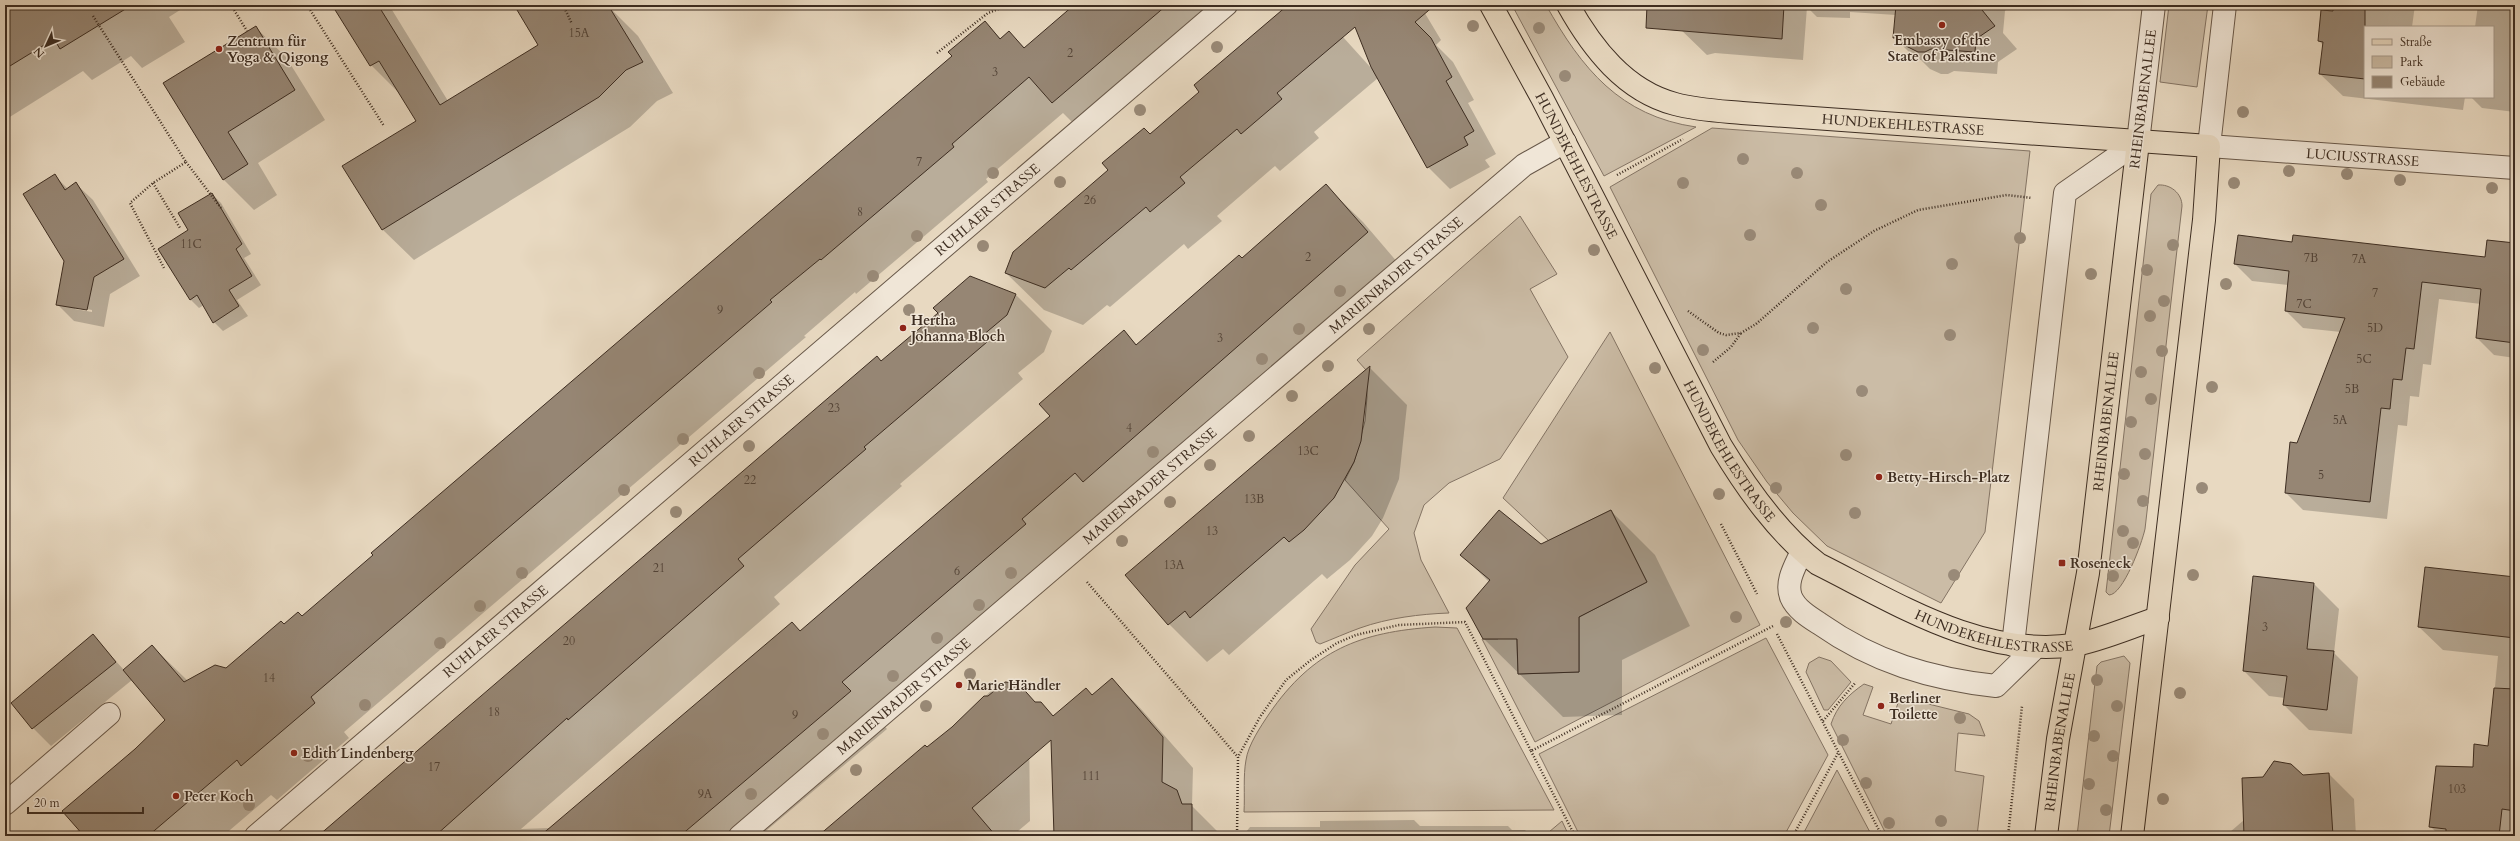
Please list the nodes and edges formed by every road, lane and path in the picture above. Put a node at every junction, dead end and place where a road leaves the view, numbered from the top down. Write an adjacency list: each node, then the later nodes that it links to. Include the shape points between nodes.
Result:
1 (231, 5): 12 (path)
2 (308, 5): 14 (path)
3 (563, 5): 11 (path)
4 (1009, 5): 13 (path, via 988,13)
5 (1226, 5): 46 (street, RUHLAER STRASSE)
6 (1491, 5): 16 (main road, HUNDEKEHLESTRASSE)
7 (1568, 5): 17 (main road, HUNDEKEHLESTRASSE, via 1611,66 1641,90 1675,104 1742,113)
8 (2154, 5): 17 (street, RHEINBABENALLEE)
9 (2225, 5): 18 (street)
10 (93, 16): 19 (path)
11 (572, 24)
12 (247, 31)
13 (938, 53)
14 (384, 126)
15 (1690, 135): 21 (path)
16 (1565, 142): 29 (main road, HUNDEKEHLESTRASSE, via 1721,446 1751,492); 47 (street, MARIENBADER STRASSE, via 1524,165)
17 (2138, 142): 18 (main road, HUNDEKEHLESTRASSE); 35 (street, via 2065,193); 36 (main road, RHEINBABENALLEE, via 2088,573)
18 (2210, 146): 20 (street, LUCIUSSTRASSE); 32 (main road, via 2204,220)
19 (186, 162): 22 (path); 24 (path)
20 (2515, 168)
21 (1610, 179)
22 (153, 183): 25 (path); 26 (path, via 130,203)
23 (2034, 198): 27 (path, via 2007,195 1918,210 1874,231 1827,262 1756,324 1741,333 1719,333 1694,314)
24 (221, 208)
25 (180, 228)
26 (164, 268)
27 (1681, 310)
28 (1721, 524): 31 (path)
29 (1802, 551): 35 (main road, HUNDEKEHLESTRASSE, via 1818,564 1924,616 1963,633); 37 (street, via 1789,586 1794,603 1835,635 1886,661 1918,673 1996,686)
30 (1086, 581): 44 (path)
31 (1760, 599)
32 (2158, 618): 36 (main road, HUNDEKEHLESTRASSE); 54 (main road)
33 (1770, 620): 34 (path)
34 (1774, 626): 41 (path); 42 (path)
35 (2013, 645): 37 (main road, HUNDEKEHLESTRASSE)
36 (2075, 645): 37 (main road, HUNDEKEHLESTRASSE); 53 (main road, RHEINBABENALLEE, via 2058,739)
37 (2035, 648)
38 (1857, 681): 41 (path)
39 (2021, 710): 52 (path)
40 (109, 714): 45 (street)
41 (1823, 721): 43 (path)
42 (1532, 750): 44 (path, via 1465,622 1399,625 1356,635 1337,643 1286,680 1260,717); 49 (path)
43 (1839, 752): 50 (path); 51 (path)
44 (1238, 757): 48 (path)
45 (5, 804)
46 (256, 836)
47 (740, 836)
48 (1237, 836)
49 (1575, 836)
50 (1793, 836)
51 (1882, 836)
52 (2008, 836)
53 (2046, 836)
54 (2132, 836)

